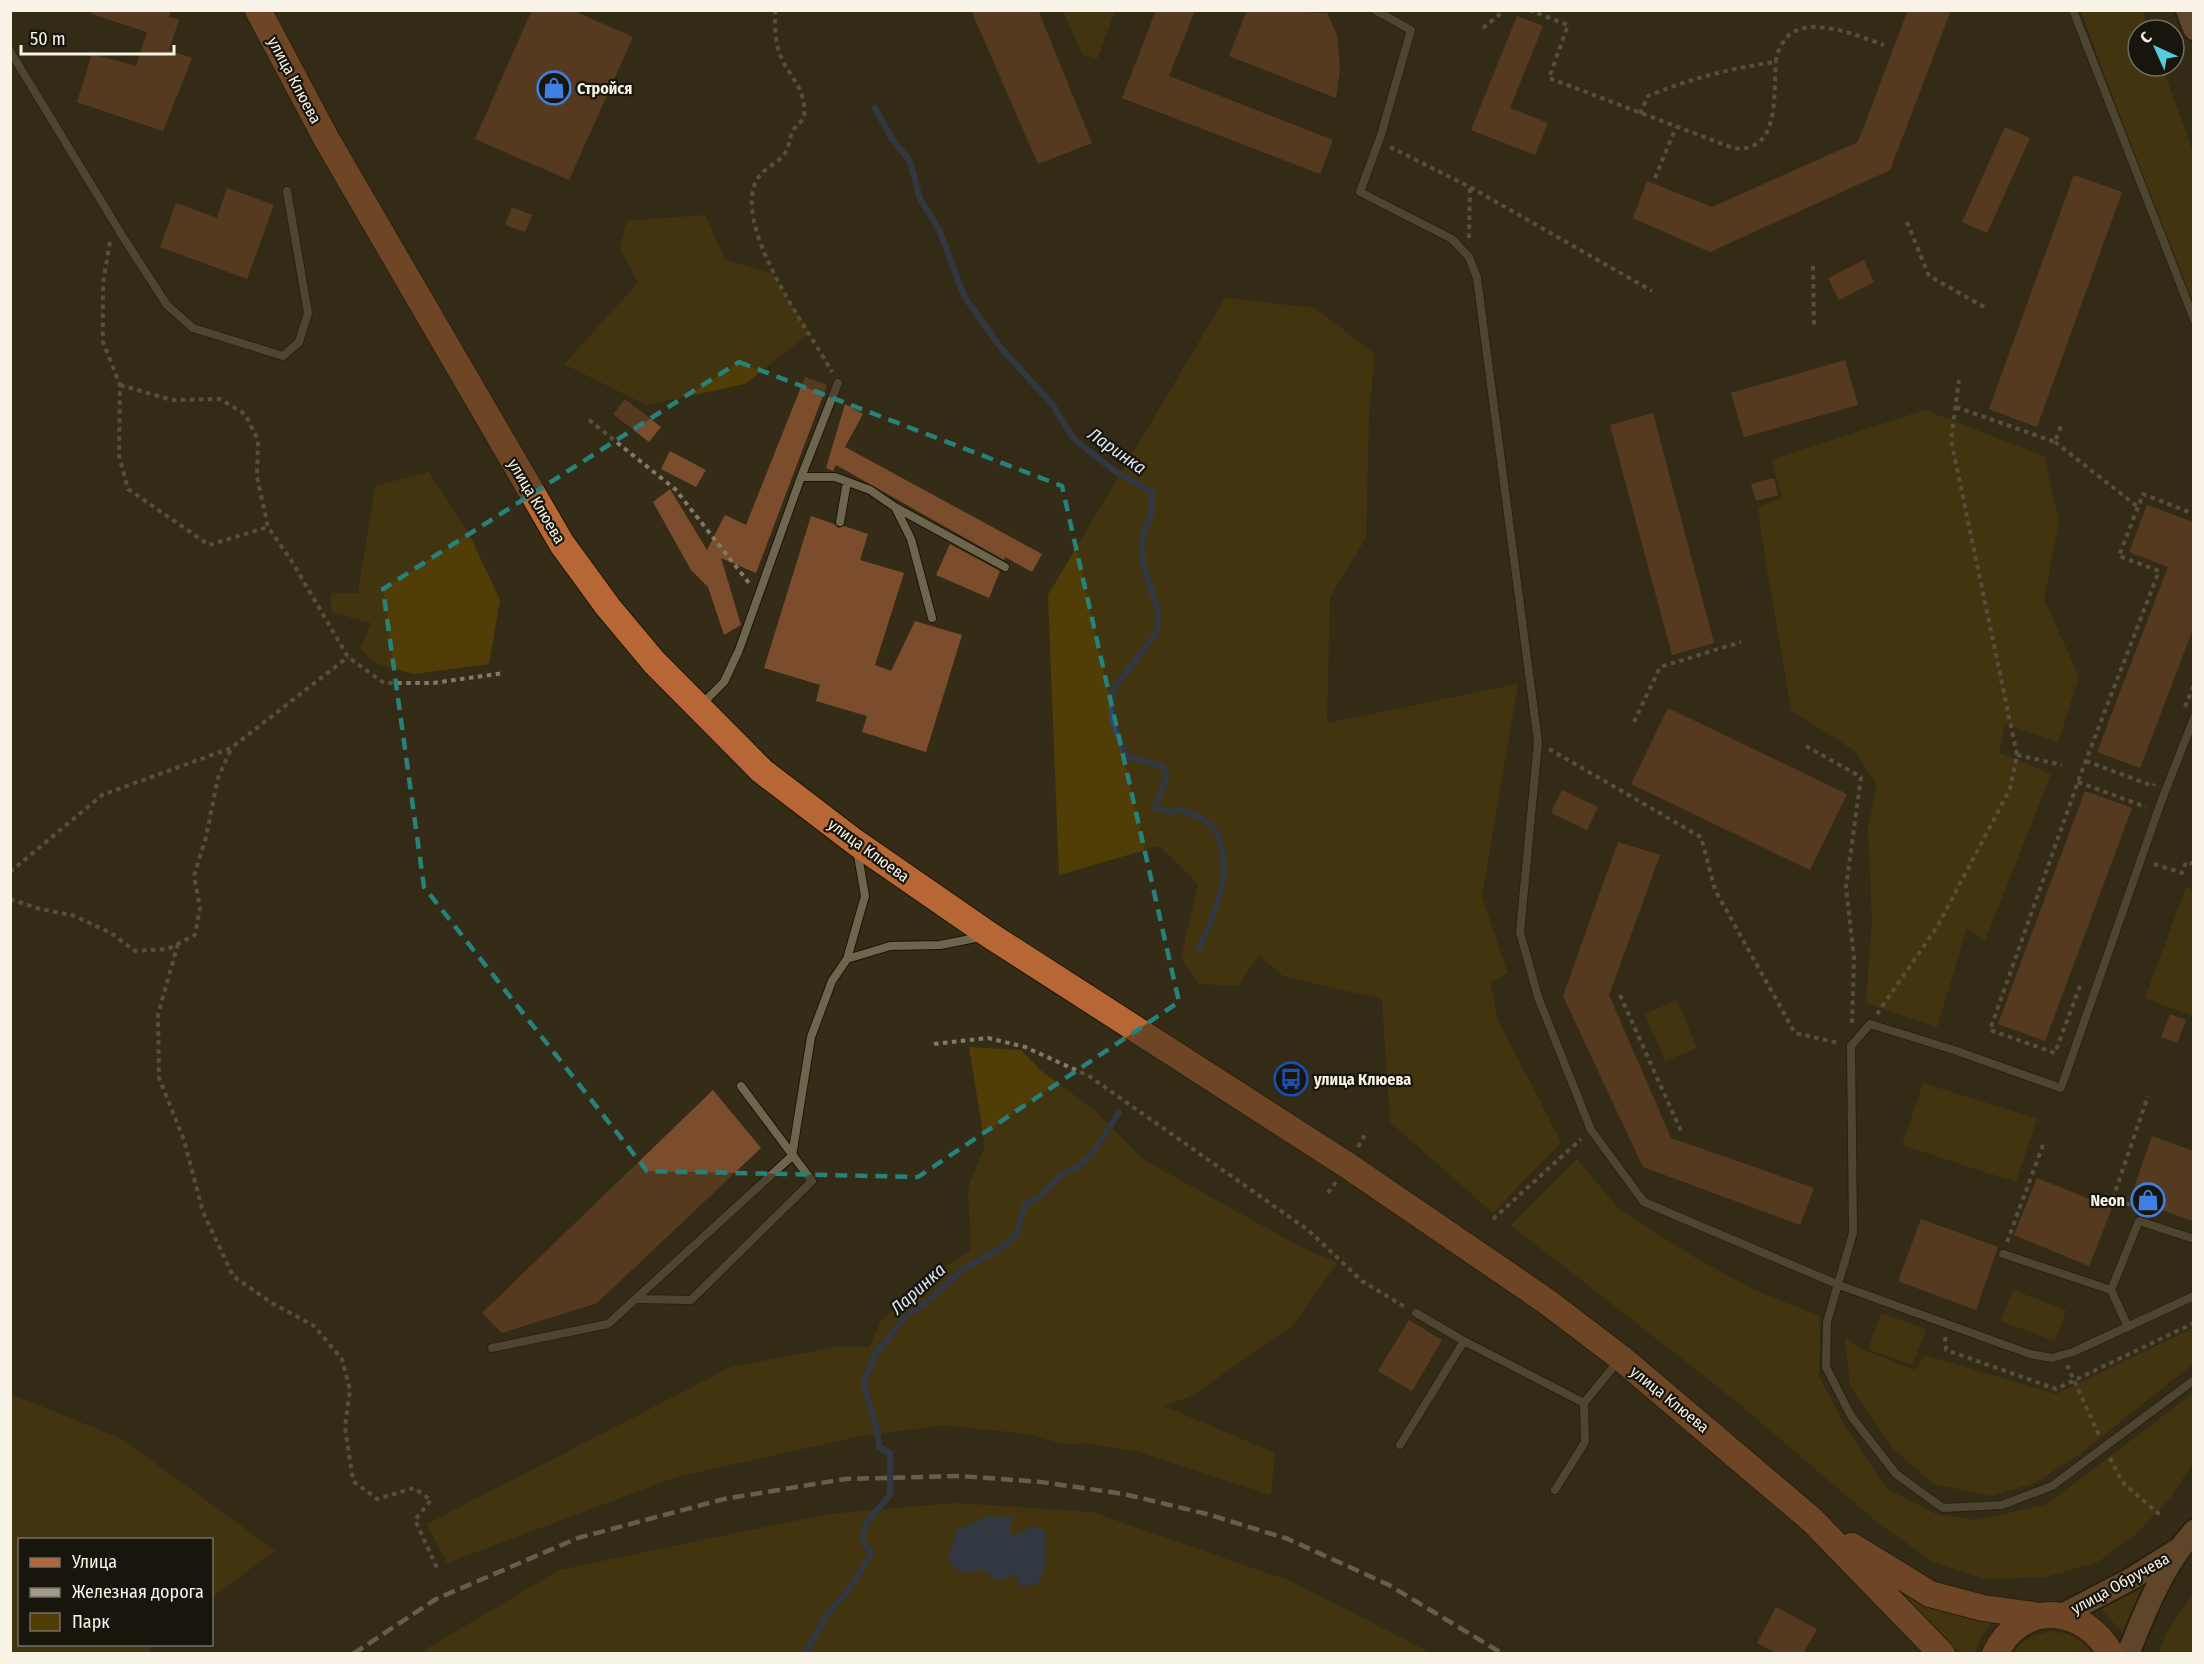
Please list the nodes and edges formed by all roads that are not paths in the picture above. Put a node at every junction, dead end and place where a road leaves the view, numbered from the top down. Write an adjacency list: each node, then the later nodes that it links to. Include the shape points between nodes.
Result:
1 (258, 10): 16 (main road, улица Клюева, via 327,140 562,544 608,607)
2 (1375, 10): 25 (lane, via 1411,30 1379,141 1359,192 1452,239 1469,257 1477,278 1538,742 1520,932 1538,997 1591,1130 1644,1202)
3 (2073, 10): 8 (lane)
4 (2187, 10): 5 (street)
5 (2193, 29)
6 (10, 51): 7 (lane, via 168,305 193,328 283,356 299,342 308,313)
7 (287, 191)
8 (2193, 319)
9 (838, 383): 10 (lane)
10 (801, 477): 11 (lane, via 835,477); 16 (lane, via 739,650 724,682)
11 (847, 482): 12 (lane, via 870,490); 13 (lane)
12 (895, 507): 14 (lane); 15 (lane, via 911,539)
13 (840, 522)
14 (1005, 567)
15 (932, 618)
16 (698, 707): 18 (main road, улица Клюева, via 762,771)
17 (2193, 718): 25 (lane, via 2061,1088 1870,1024 1851,1046 1853,1233)
18 (855, 842): 19 (main road, улица Клюева); 20 (lane, via 865,896)
19 (991, 936): 20 (lane, via 940,945 890,946); 33 (main road, улица Клюева, via 1347,1165 1546,1301)
20 (847, 959): 22 (lane, via 832,981 811,1037)
21 (741, 1086): 22 (lane)
22 (792, 1156): 28 (lane); 28 (lane, via 812,1181 690,1300)
23 (2193, 1239): 26 (lane, via 2139,1221)
24 (2003, 1254): 26 (lane)
25 (1839, 1285): 30 (lane, via 2030,1354 2052,1358); 34 (lane, via 1827,1322 1826,1367 1851,1416 1896,1474 1943,1508 2002,1505 2052,1486)
26 (2111, 1290): 30 (lane)
27 (2193, 1296): 30 (lane)
28 (638, 1299): 32 (lane, via 608,1324)
29 (1416, 1313): 31 (lane)
30 (2128, 1327)
31 (1464, 1341): 35 (lane); 36 (lane)
32 (492, 1348)
33 (1621, 1358): 35 (lane); 38 (main road, улица Клюева)
34 (2193, 1380)
35 (1584, 1403): 37 (lane, via 1586,1442)
36 (1400, 1445)
37 (1555, 1490)
38 (1812, 1520): 41 (main road, улица Клюева, via 1930,1594 1983,1608); 42 (main road, улица Клюева)
39 (2193, 1531): 40 (street, улица Обручева)
40 (2178, 1550): 41 (street, улица Обручева, via 2131,1579); 45 (street, улица Обручева, via 2153,1594)
41 (2051, 1616): 43 (main road, via 2011,1630); 44 (main road, улица Клюева, via 2091,1628)
42 (1942, 1653)
43 (1995, 1653)
44 (2111, 1653)
45 (2128, 1653)

